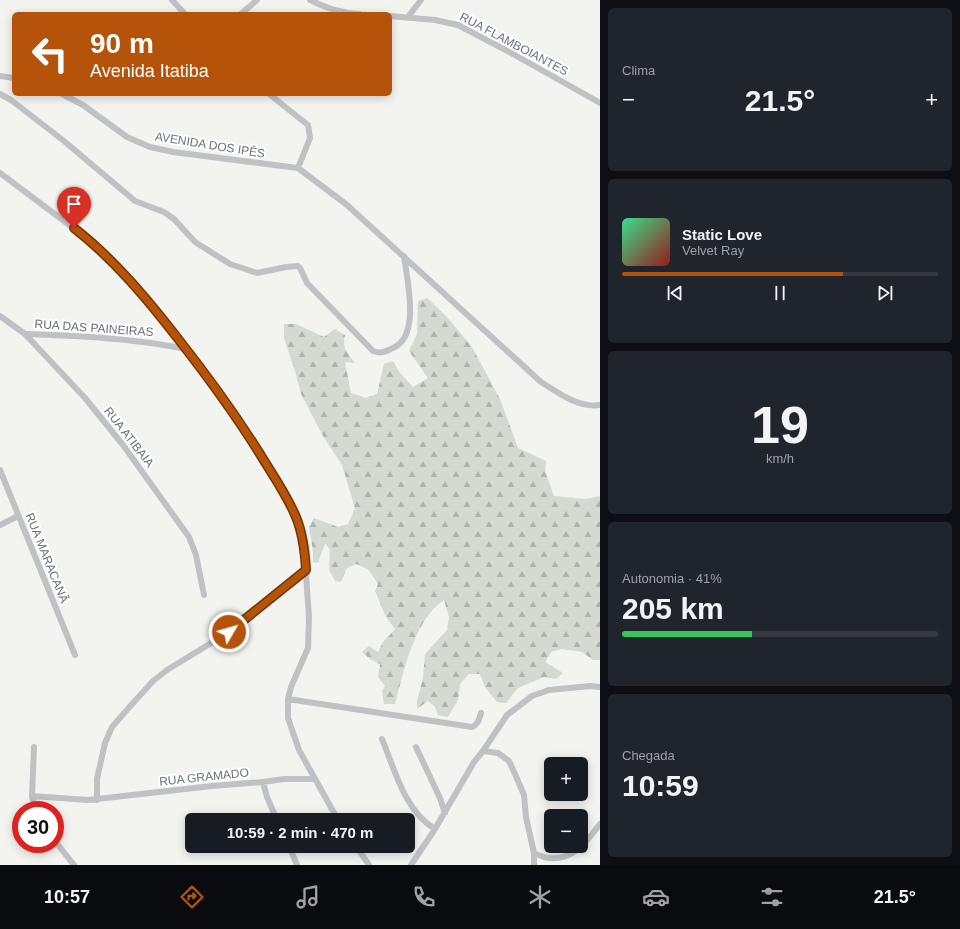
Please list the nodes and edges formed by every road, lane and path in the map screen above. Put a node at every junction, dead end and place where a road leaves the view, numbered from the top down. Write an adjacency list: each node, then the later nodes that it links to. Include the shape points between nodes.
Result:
1 (172, 0): 5 (street)
2 (257, 0): 6 (street)
3 (310, 0): 7 (street, via 330,10)
4 (421, 0): 9 (street)
5 (183, 12)
6 (243, 12)
7 (342, 12)
8 (392, 16): 9 (street, RUA FLAMBOIANTES)
9 (408, 17): 15 (street, RUA FLAMBOIANTES, via 458,25)
10 (0, 76): 11 (street)
11 (12, 78)
12 (0, 94): 18 (street, via 64,141 135,201 164,212 195,242 230,264 257,273 298,266 307,283 373,351 381,353 398,346 407,334 410,323)
13 (66, 96): 16 (street, AVENIDA DOS IPÊS, via 83,105 127,137 150,147)
14 (272, 96): 16 (street, via 308,125 310,138)
15 (600, 103)
16 (298, 168): 18 (street, via 347,205)
17 (0, 173): 21 (street, via 84,236 114,264 154,308)
18 (404, 256): 22 (street, via 541,382 579,403)
19 (0, 316): 20 (street, RUA ATIBAIA)
20 (25, 334): 21 (street, RUA DAS PAINEIRAS, via 157,343); 27 (street, RUA ATIBAIA, via 89,404 189,537 196,555)
21 (186, 349): 26 (street, via 236,415 280,486 296,517 304,546)
22 (600, 404)
23 (0, 470): 24 (street, RUA MARACANÃ)
24 (18, 516): 25 (street); 28 (street, RUA MARACANÃ)
25 (0, 525)
26 (306, 570): 30 (street, via 308,648); 39 (street, via 229,632 167,670 139,696 112,727 105,743 97,779)
27 (204, 595)
28 (75, 655)
29 (600, 687): 35 (street, via 549,690 532,696 507,715)
30 (288, 699): 31 (street, via 472,727 479,721); 36 (street, via 288,718 299,750)
31 (481, 713)
32 (382, 739): 45 (street, via 402,789 414,811)
33 (34, 747): 38 (street)
34 (416, 747): 43 (street)
35 (483, 751): 43 (street); 49 (street, via 498,753 509,761 524,795)
36 (314, 779): 37 (street, RUA GRAMADO); 42 (street)
37 (263, 782): 39 (street, RUA GRAMADO); 41 (street)
38 (32, 796): 39 (street, RUA GRAMADO); 40 (street)
39 (97, 800)
40 (33, 801)
41 (274, 813)
42 (334, 813)
43 (445, 813): 45 (street)
44 (600, 824): 49 (street, via 587,841 572,854 548,858)
45 (435, 829): 53 (street)
46 (64, 852): 50 (street)
47 (292, 853): 51 (street)
48 (361, 853): 52 (street)
49 (534, 853): 54 (street)
50 (74, 865)
51 (297, 865)
52 (369, 865)
53 (411, 865)
54 (534, 865)

